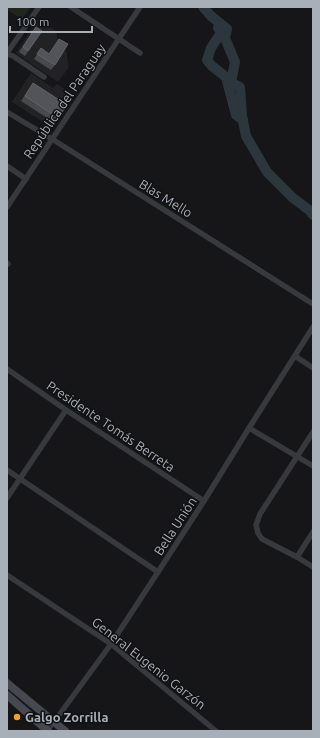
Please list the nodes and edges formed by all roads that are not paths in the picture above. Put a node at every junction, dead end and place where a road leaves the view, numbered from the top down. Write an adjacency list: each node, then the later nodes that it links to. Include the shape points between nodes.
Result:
1 (39, 7): 5 (street)
2 (71, 7): 4 (street)
3 (140, 7): 4 (street, República del Paraguay)
4 (119, 39): 6 (street); 9 (street, República del Paraguay)
5 (7, 53): 7 (street)
6 (140, 53)
7 (44, 77)
8 (7, 112): 9 (street, Blas Mello)
9 (52, 139): 11 (street, República del Paraguay); 13 (street, Blas Mello)
10 (7, 166): 11 (street)
11 (26, 179): 12 (street, República del Paraguay)
12 (7, 207)
13 (313, 304)
14 (313, 328): 15 (street, Bella Unión)
15 (295, 356): 16 (street); 19 (street, Bella Unión)
16 (313, 368)
17 (7, 369): 18 (street, Presidente Tomás Berreta)
18 (66, 410): 24 (street); 26 (street, Presidente Tomás Berreta)
19 (249, 428): 21 (street); 26 (street, Bella Unión)
20 (313, 432): 21 (street)
21 (297, 457): 22 (street); 28 (street, via 260,514 256,525 262,539)
22 (313, 466)
23 (7, 470): 24 (street)
24 (19, 479): 25 (street); 30 (street)
25 (7, 498)
26 (204, 501): 30 (street, Bella Unión)
27 (313, 532): 28 (street)
28 (297, 557): 29 (street)
29 (313, 567)
30 (158, 572): 32 (street, Bella Unión)
31 (7, 575): 32 (street, General Eugenio Garzón)
32 (111, 644): 35 (street, Bella Unión); 36 (street, General Eugenio Garzón)
33 (7, 682): 35 (main road)
34 (7, 695): 37 (main road)
35 (54, 722): 37 (street, Bella Unión); 38 (main road)
36 (212, 730)
37 (47, 731)
38 (65, 731)

